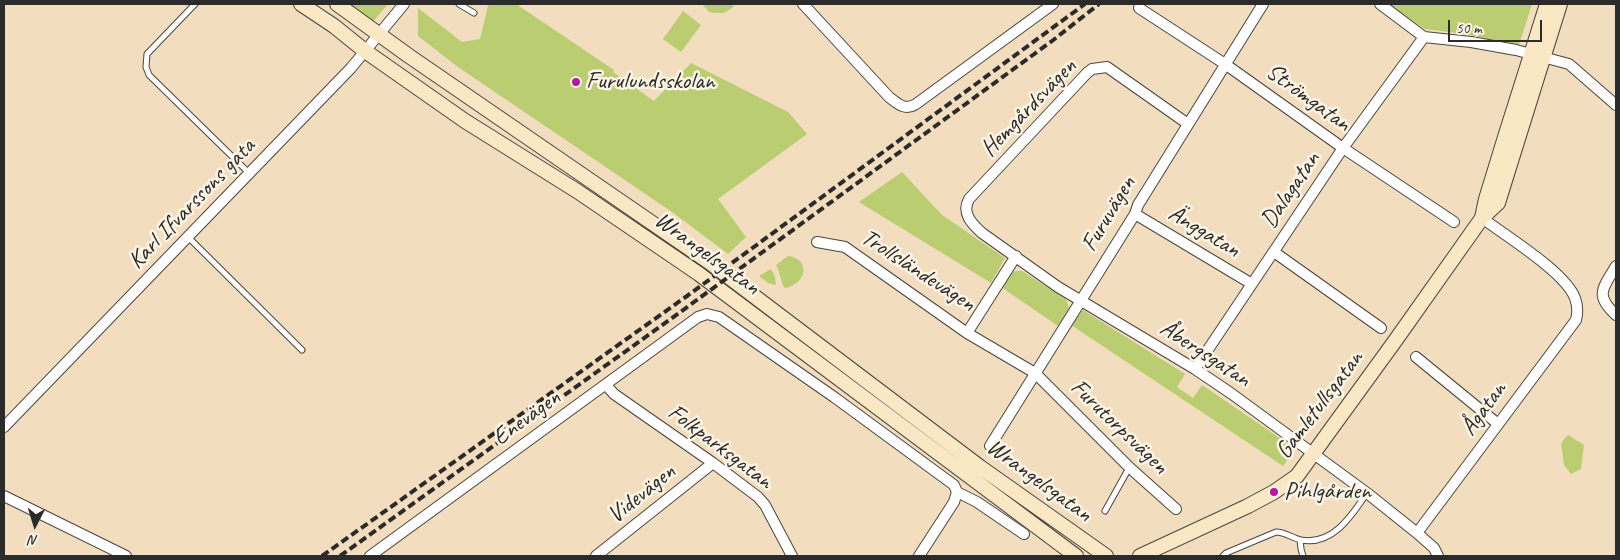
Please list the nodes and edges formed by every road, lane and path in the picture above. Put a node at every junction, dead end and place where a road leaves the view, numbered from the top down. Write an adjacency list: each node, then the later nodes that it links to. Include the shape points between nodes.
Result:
1 (195, 4): 22 (lane, via 148,54 146,67 149,75)
2 (302, 4): 16 (main road, Wrangelsgatan)
3 (337, 4): 14 (main road, Wrangelsgatan)
4 (404, 4): 14 (street, Karl Ifvarssons gata)
5 (459, 4): 13 (lane)
6 (802, 4): 7 (street, via 889,97 899,105 909,107)
7 (1053, 4)
8 (1263, 4): 18 (street, Furuvägen)
9 (1380, 4): 15 (street)
10 (1547, 4): 17 (main road, Gamletullsgatan)
11 (1560, 4): 17 (main road, Gamletullsgatan)
12 (1139, 8): 18 (street, Strömgatan)
13 (474, 13)
14 (379, 34): 16 (street, Karl Ifvarssons gata); 63 (main road, Wrangelsgatan, via 709,262 980,467)
15 (1424, 37): 17 (street); 21 (street, Dalagatan)
16 (365, 52): 22 (street, Karl Ifvarssons gata); 62 (main road, Wrangelsgatan, via 699,274)
17 (1538, 55): 19 (street, via 1569,64); 25 (main road, Gamletullsgatan)
18 (1225, 64): 20 (street, Furuvägen); 21 (street, Strömgatan)
19 (1616, 105)
20 (1188, 124): 23 (street, Furuvägen); 24 (street, Hemgårdsvägen, via 1107,67 1092,69 969,198)
21 (1343, 148): 26 (street, Strömgatan); 29 (street, Dalagatan)
22 (249, 173): 27 (street, Karl Ifvarssons gata)
23 (1134, 214): 32 (street, Änggatan); 33 (street, Furuvägen)
24 (967, 216): 30 (street, Åbergsgatan, via 982,233)
25 (1482, 218): 43 (street, Ågatan, via 1558,274 1571,290 1578,306 1576,320); 46 (main road, Gamletullsgatan)
26 (1454, 222)
27 (188, 237): 38 (lane); 44 (street, Karl Ifvarssons gata)
28 (817, 242): 37 (street, Trollsländevägen, via 845,247)
29 (1274, 252): 32 (street, Dalagatan); 36 (street, Änggatan)
30 (1016, 256): 33 (street, Åbergsgatan); 37 (street, Trollsländevägen)
31 (1616, 266): 35 (street, via 1602,296 1605,305)
32 (1252, 284): 40 (street, Dalagatan)
33 (1080, 299): 40 (street, Åbergsgatan); 41 (street, Furuvägen)
34 (708, 314): 42 (street, Enevägen, via 698,317); 49 (street, Wrangelsgatan, via 720,317 834,398 954,485)
35 (1616, 315)
36 (1381, 328)
37 (967, 333): 41 (street, Furutorpsvägen)
38 (302, 350)
39 (1416, 357): 43 (street)
40 (1195, 369): 46 (street, Åbergsgatan)
41 (1035, 374): 45 (street, Furuvägen); 48 (street, Furutorpsvägen)
42 (606, 386): 47 (street, Folkparksgatan); 58 (street, Enevägen)
43 (1498, 424): 54 (street, Ågatan)
44 (4, 427)
45 (990, 446)
46 (1313, 454): 50 (street, Åbergsgatan); 64 (main road, Gamletullsgatan, via 1297,476 1274,492)
47 (713, 463): 59 (street, Videvägen); 60 (street, Folkparksgatan, via 765,505)
48 (1130, 468): 52 (street, Furutorpsvägen); 53 (lane)
49 (957, 492): 55 (street, Wrangelsgatan); 61 (street, via 954,502)
50 (1367, 493): 54 (street, Åbergsgatan); 56 (lane, via 1334,534)
51 (4, 496): 57 (street)
52 (1176, 509)
53 (1105, 510)
54 (1418, 533): 67 (street, Åbergsgatan)
55 (1024, 534)
56 (1300, 540): 65 (lane, via 1276,532); 66 (lane)
57 (126, 556)
58 (370, 556)
59 (596, 556)
60 (792, 556)
61 (919, 556)
62 (1076, 556)
63 (1106, 556)
64 (1140, 556)
65 (1224, 556)
66 (1303, 556)
67 (1438, 556)

